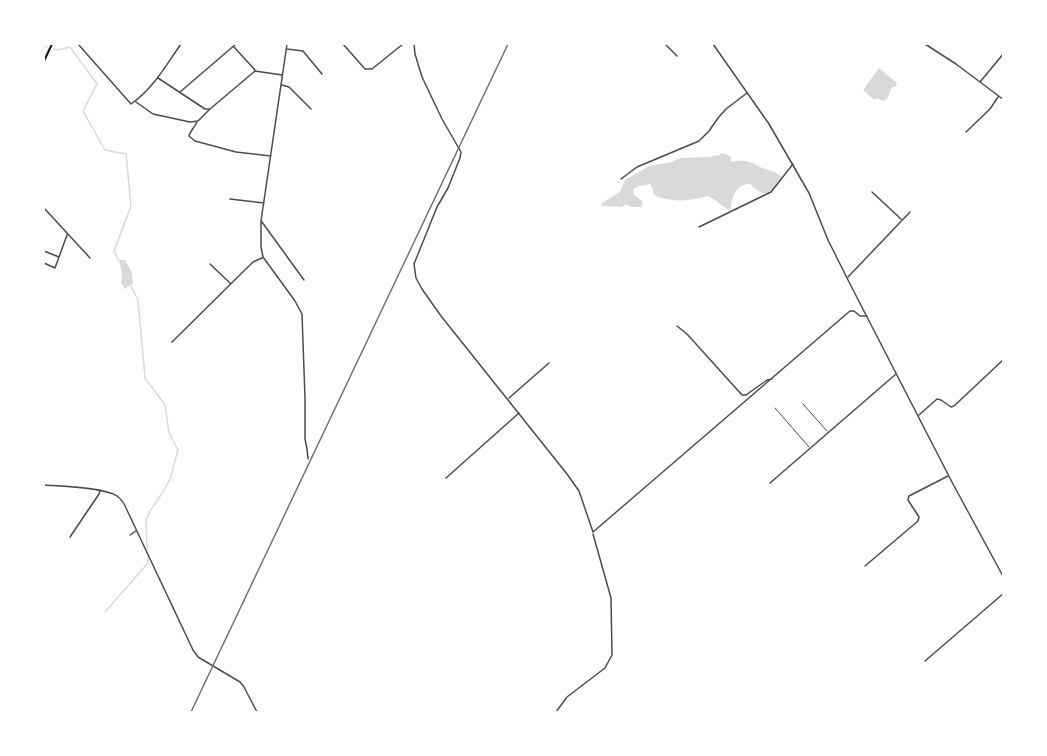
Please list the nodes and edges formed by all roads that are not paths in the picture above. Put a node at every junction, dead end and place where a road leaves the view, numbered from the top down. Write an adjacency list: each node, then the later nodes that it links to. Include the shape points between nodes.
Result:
1 (52, 44): 17 (main road)
2 (78, 44): 28 (street, via 131,104)
3 (181, 44): 21 (street)
4 (287, 44): 14 (street)
5 (343, 44): 6 (street, via 365,69 372,69)
6 (403, 44)
7 (414, 44): 61 (street, via 422,77 461,152 414,264 416,278 441,316)
8 (665, 44): 16 (street)
9 (712, 44): 13 (street)
10 (925, 44): 22 (street)
11 (235, 45): 18 (street); 24 (street)
12 (718, 45): 13 (street)
13 (715, 47): 25 (street)
14 (286, 49): 19 (street, via 303,51); 20 (street)
15 (1004, 53): 22 (street)
16 (677, 56)
17 (44, 61)
18 (255, 71): 20 (street); 29 (street)
19 (322, 74)
20 (283, 75): 23 (street)
21 (158, 78): 24 (street); 28 (street)
22 (980, 82): 26 (street)
23 (281, 85): 30 (street, via 289,87); 33 (street)
24 (180, 93): 29 (street)
25 (748, 93): 34 (street); 35 (street, via 726,109 699,141 637,167)
26 (999, 96): 27 (street); 32 (street)
27 (1004, 100)
28 (135, 101): 31 (street, via 153,114)
29 (210, 109): 31 (street)
30 (311, 109)
31 (197, 121): 33 (street, via 189,136 195,141)
32 (966, 132)
33 (271, 156): 38 (street)
34 (793, 164): 43 (street, via 771,192); 51 (street)
35 (621, 179)
36 (872, 192): 41 (street)
37 (230, 199): 38 (street)
38 (264, 203): 42 (street)
39 (44, 208): 44 (street)
40 (910, 212): 41 (street)
41 (902, 220): 51 (street)
42 (261, 221): 47 (street); 52 (street)
43 (699, 227)
44 (68, 235): 46 (street); 48 (street)
45 (44, 251): 46 (street)
46 (59, 257): 49 (street, via 55,268)
47 (263, 257): 53 (street); 68 (street, via 302,314 304,439)
48 (90, 258)
49 (44, 263)
50 (210, 264): 53 (street)
51 (847, 278): 54 (street)
52 (304, 280)
53 (231, 284): 56 (street)
54 (867, 316): 59 (street); 60 (street, via 850,311)
55 (677, 326): 60 (street, via 745,396)
56 (171, 342)
57 (1004, 359): 65 (street, via 954,406 937,399)
58 (549, 363): 61 (street)
59 (896, 373): 65 (street); 66 (street)
60 (773, 379): 75 (street)
61 (508, 399): 64 (street)
62 (803, 404): 66 (lane)
63 (776, 408): 67 (lane)
64 (519, 412): 70 (street); 75 (street, via 579,491)
65 (918, 416): 69 (street)
66 (828, 432): 67 (street)
67 (810, 448): 71 (street)
68 (308, 459)
69 (949, 476): 78 (street, via 909,496 918,521); 79 (street)
70 (446, 478)
71 (770, 483)
72 (44, 485): 73 (street)
73 (100, 490): 74 (street, via 120,498); 77 (street)
74 (137, 531): 76 (street); 82 (street, via 193,650 240,682)
75 (592, 532): 83 (street, via 611,598 612,655 605,668 562,701)
76 (130, 535)
77 (70, 537)
78 (865, 566)
79 (1004, 578)
80 (1004, 593): 81 (street)
81 (925, 661)
82 (257, 712)
83 (556, 712)

